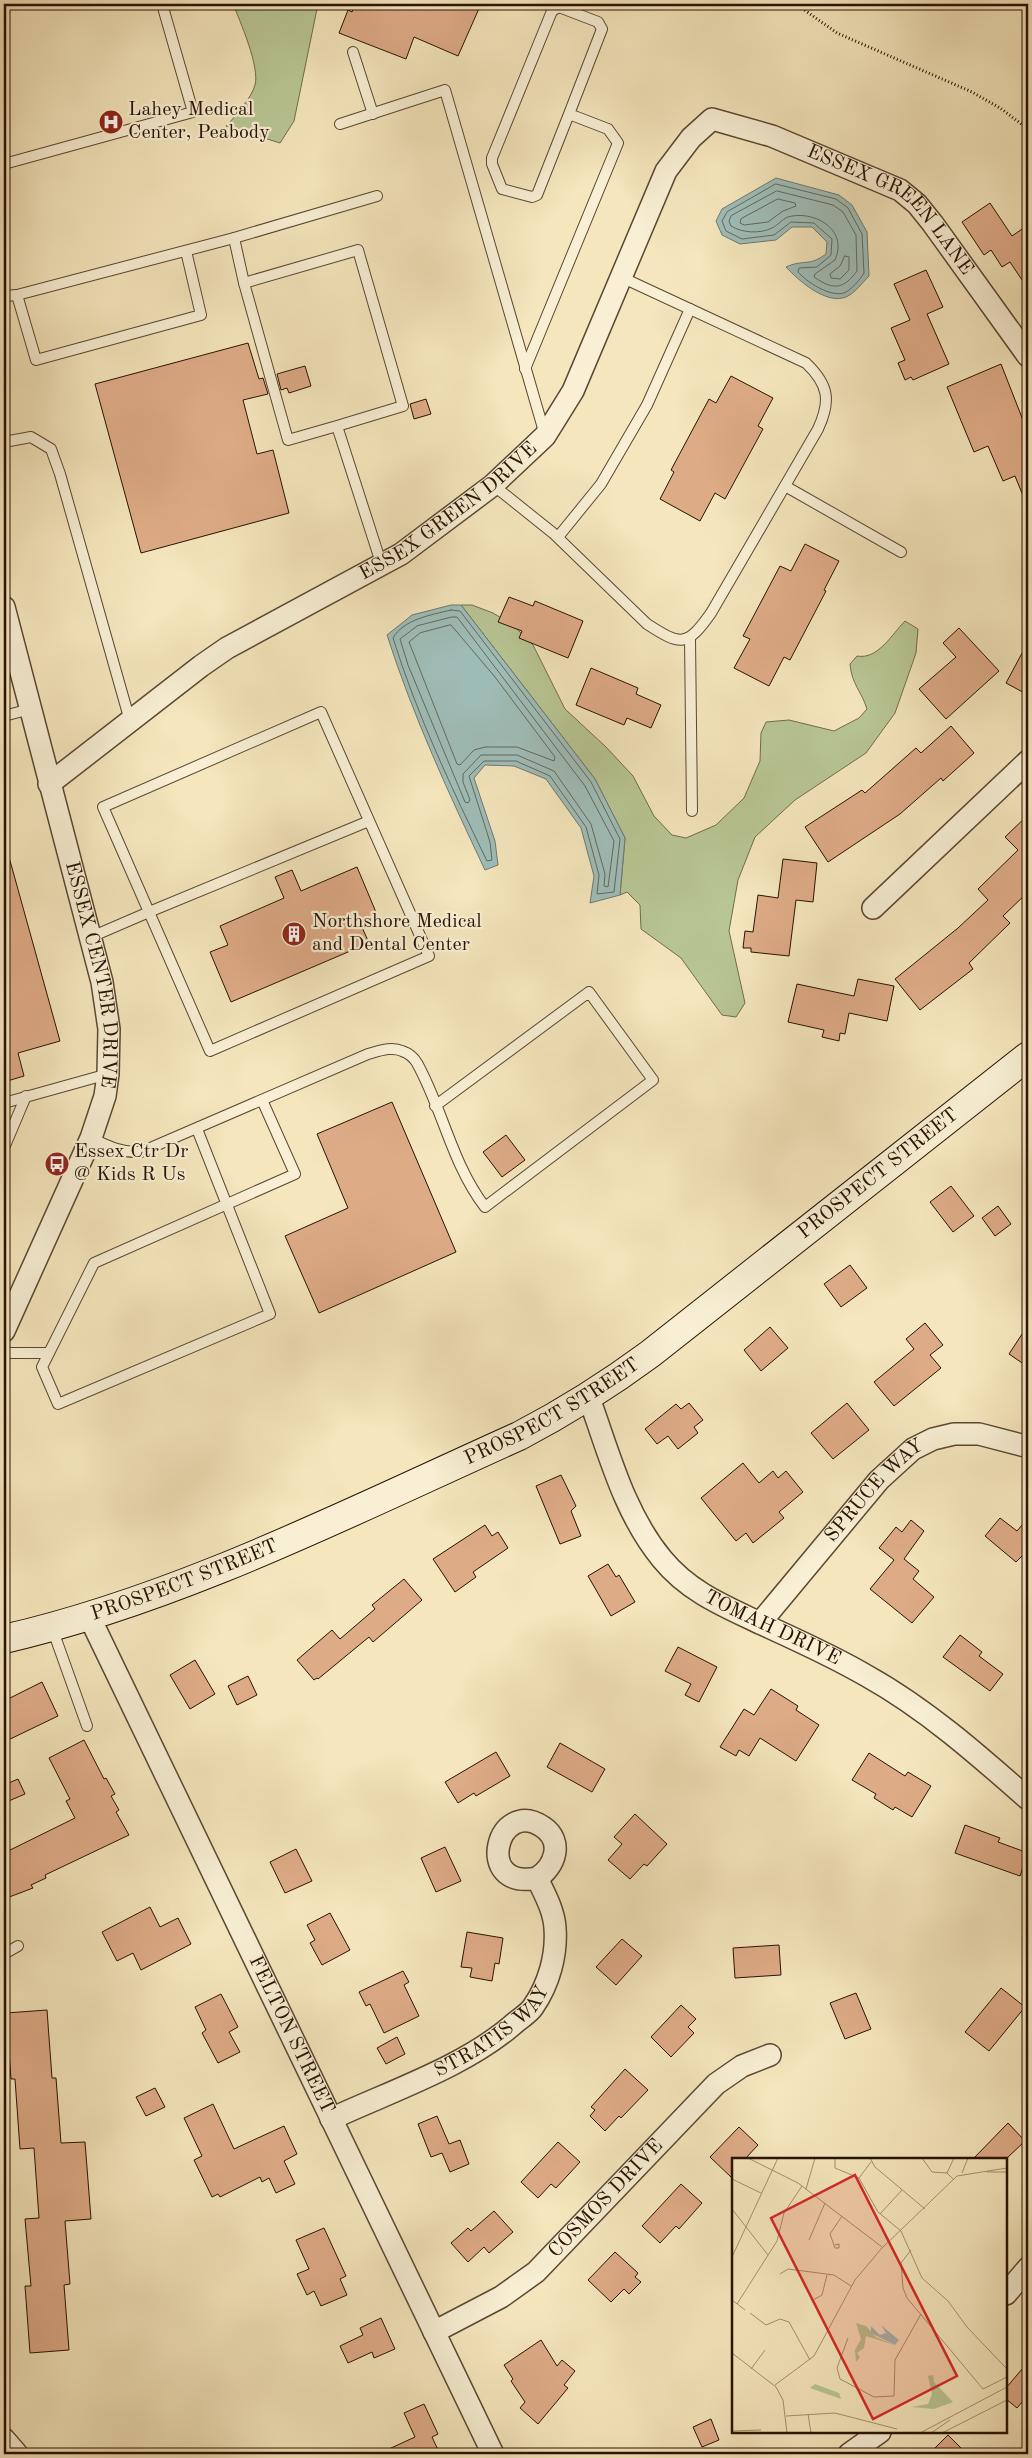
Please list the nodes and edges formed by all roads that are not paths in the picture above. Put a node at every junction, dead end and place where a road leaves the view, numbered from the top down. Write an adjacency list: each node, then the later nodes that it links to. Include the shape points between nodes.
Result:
1 (162, 4): 7 (lane, via 193,112)
2 (352, 52): 3 (lane)
3 (373, 114): 6 (lane); 17 (lane, via 445,90)
4 (569, 114): 4 (lane, via 602,29 598,22 559,7 552,12 492,158 502,189 532,197 537,195); 17 (lane, via 608,129 618,143)
5 (712, 119): 11 (street, ESSEX GREEN DRIVE, via 691,138 666,171); 16 (street, ESSEX GREEN LANE, via 772,136 900,190 933,224)
6 (340, 124)
7 (4, 164)
8 (377, 196): 9 (lane)
9 (234, 238): 10 (lane); 12 (lane)
10 (186, 252): 13 (lane); 13 (lane, via 201,315 36,360)
11 (621, 277): 15 (lane); 19 (street, ESSEX GREEN DRIVE, via 574,391)
12 (244, 283): 18 (lane, via 288,440); 18 (lane, via 358,250 403,406)
13 (17, 295): 14 (lane)
14 (4, 296)
15 (690, 309): 22 (lane, via 796,358 816,373 827,398 826,412); 23 (lane, via 647,405 601,484)
16 (1028, 356)
17 (526, 369): 19 (lane)
18 (337, 426): 25 (lane)
19 (545, 436): 21 (street, ESSEX GREEN DRIVE)
20 (4, 442): 30 (lane, via 31,437 51,450)
21 (493, 485): 23 (lane); 25 (street, ESSEX GREEN DRIVE)
22 (785, 486): 24 (lane); 27 (lane, via 711,613)
23 (558, 537): 27 (lane, via 647,624 680,641)
24 (901, 552)
25 (382, 566): 30 (street, ESSEX GREEN DRIVE, via 227,648)
26 (4, 607): 28 (street, ESSEX CENTER DRIVE)
27 (690, 638): 33 (lane)
28 (30, 709): 29 (lane); 32 (street, ESSEX CENTER DRIVE)
29 (4, 716)
30 (130, 721): 32 (street, ESSEX GREEN DRIVE)
31 (1028, 761): 35 (street)
32 (49, 784): 37 (street, ESSEX CENTER DRIVE)
33 (692, 811)
34 (369, 821): 36 (lane); 36 (lane, via 321,712 102,807); 36 (lane, via 429,956 210,1051)
35 (872, 908)
36 (149, 912): 37 (lane)
37 (91, 937): 39 (street, ESSEX CENTER DRIVE, via 107,1006)
38 (1028, 1056): 51 (street, PROSPECT STREET, via 650,1354)
39 (108, 1074): 40 (lane); 45 (street, ESSEX CENTER DRIVE, via 105,1096)
40 (26, 1096): 42 (lane); 46 (lane)
41 (262, 1100): 43 (lane, via 368,1054 388,1049 401,1050 416,1062); 44 (lane); 47 (lane, via 295,1174)
42 (4, 1103)
43 (435, 1106): 43 (lane, via 589,992 653,1080 485,1207 466,1178)
44 (197, 1129): 45 (lane, via 141,1152 113,1149); 47 (lane)
45 (91, 1138): 48 (street, ESSEX CENTER DRIVE)
46 (4, 1148)
47 (227, 1204): 50 (lane, via 94,1263); 50 (lane, via 270,1314 58,1404 42,1367)
48 (4, 1330)
49 (4, 1353): 50 (lane)
50 (48, 1353)
51 (589, 1398): 53 (street, PROSPECT STREET, via 519,1436 294,1537 151,1596); 54 (street, TOMAH DRIVE, via 625,1498 661,1558 697,1592)
52 (1025, 1446): 54 (street, SPRUCE WAY, via 979,1434 954,1434 933,1439 913,1449 880,1480)
53 (89, 1616): 55 (street, PROSPECT STREET); 63 (street, FELTON STREET)
54 (760, 1623): 58 (street, TOMAH DRIVE, via 866,1675 905,1699)
55 (52, 1627): 56 (street, PROSPECT STREET); 57 (lane)
56 (4, 1639)
57 (87, 1726)
58 (1028, 1799)
59 (537, 1878): 63 (street, STRATIS WAY, via 549,1903 555,1927 547,1981 532,2008 473,2054)
60 (18, 1946): 61 (lane)
61 (4, 1954)
62 (770, 2055): 66 (street, COSMOS DRIVE, via 742,2066 716,2084 536,2272 501,2297)
63 (331, 2119): 66 (street, FELTON STREET)
64 (1028, 2268): 65 (street)
65 (1007, 2293)
66 (434, 2332): 70 (street, FELTON STREET)
67 (879, 2433): 71 (street)
68 (4, 2439): 69 (street)
69 (17, 2454)
70 (493, 2454)
71 (848, 2454)

